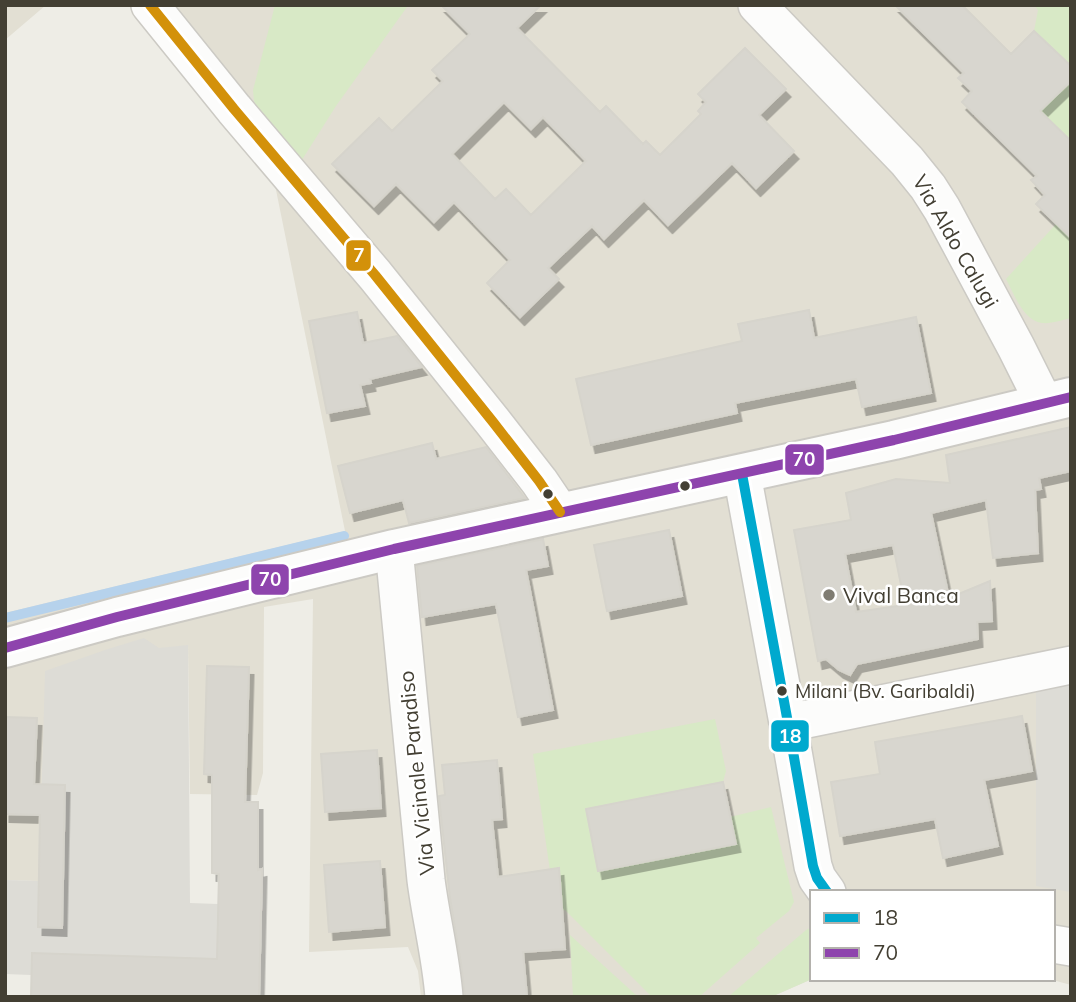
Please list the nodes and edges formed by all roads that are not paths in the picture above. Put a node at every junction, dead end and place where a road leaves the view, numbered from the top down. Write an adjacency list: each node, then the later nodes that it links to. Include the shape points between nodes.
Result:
1 (150, 5): 5 (street, via 375,275)
2 (757, 5): 3 (street, Via Aldo Calugi, via 928,187 1010,335)
3 (1058, 400): 4 (street)
4 (742, 474): 5 (street); 9 (street)
5 (560, 512): 6 (street)
6 (394, 549): 7 (street); 11 (street, Via Vicinale Paradiso, via 426,880)
7 (5, 648)
8 (1071, 665): 9 (street)
9 (789, 723): 10 (street, via 813,866)
10 (826, 890)
11 (444, 997)

